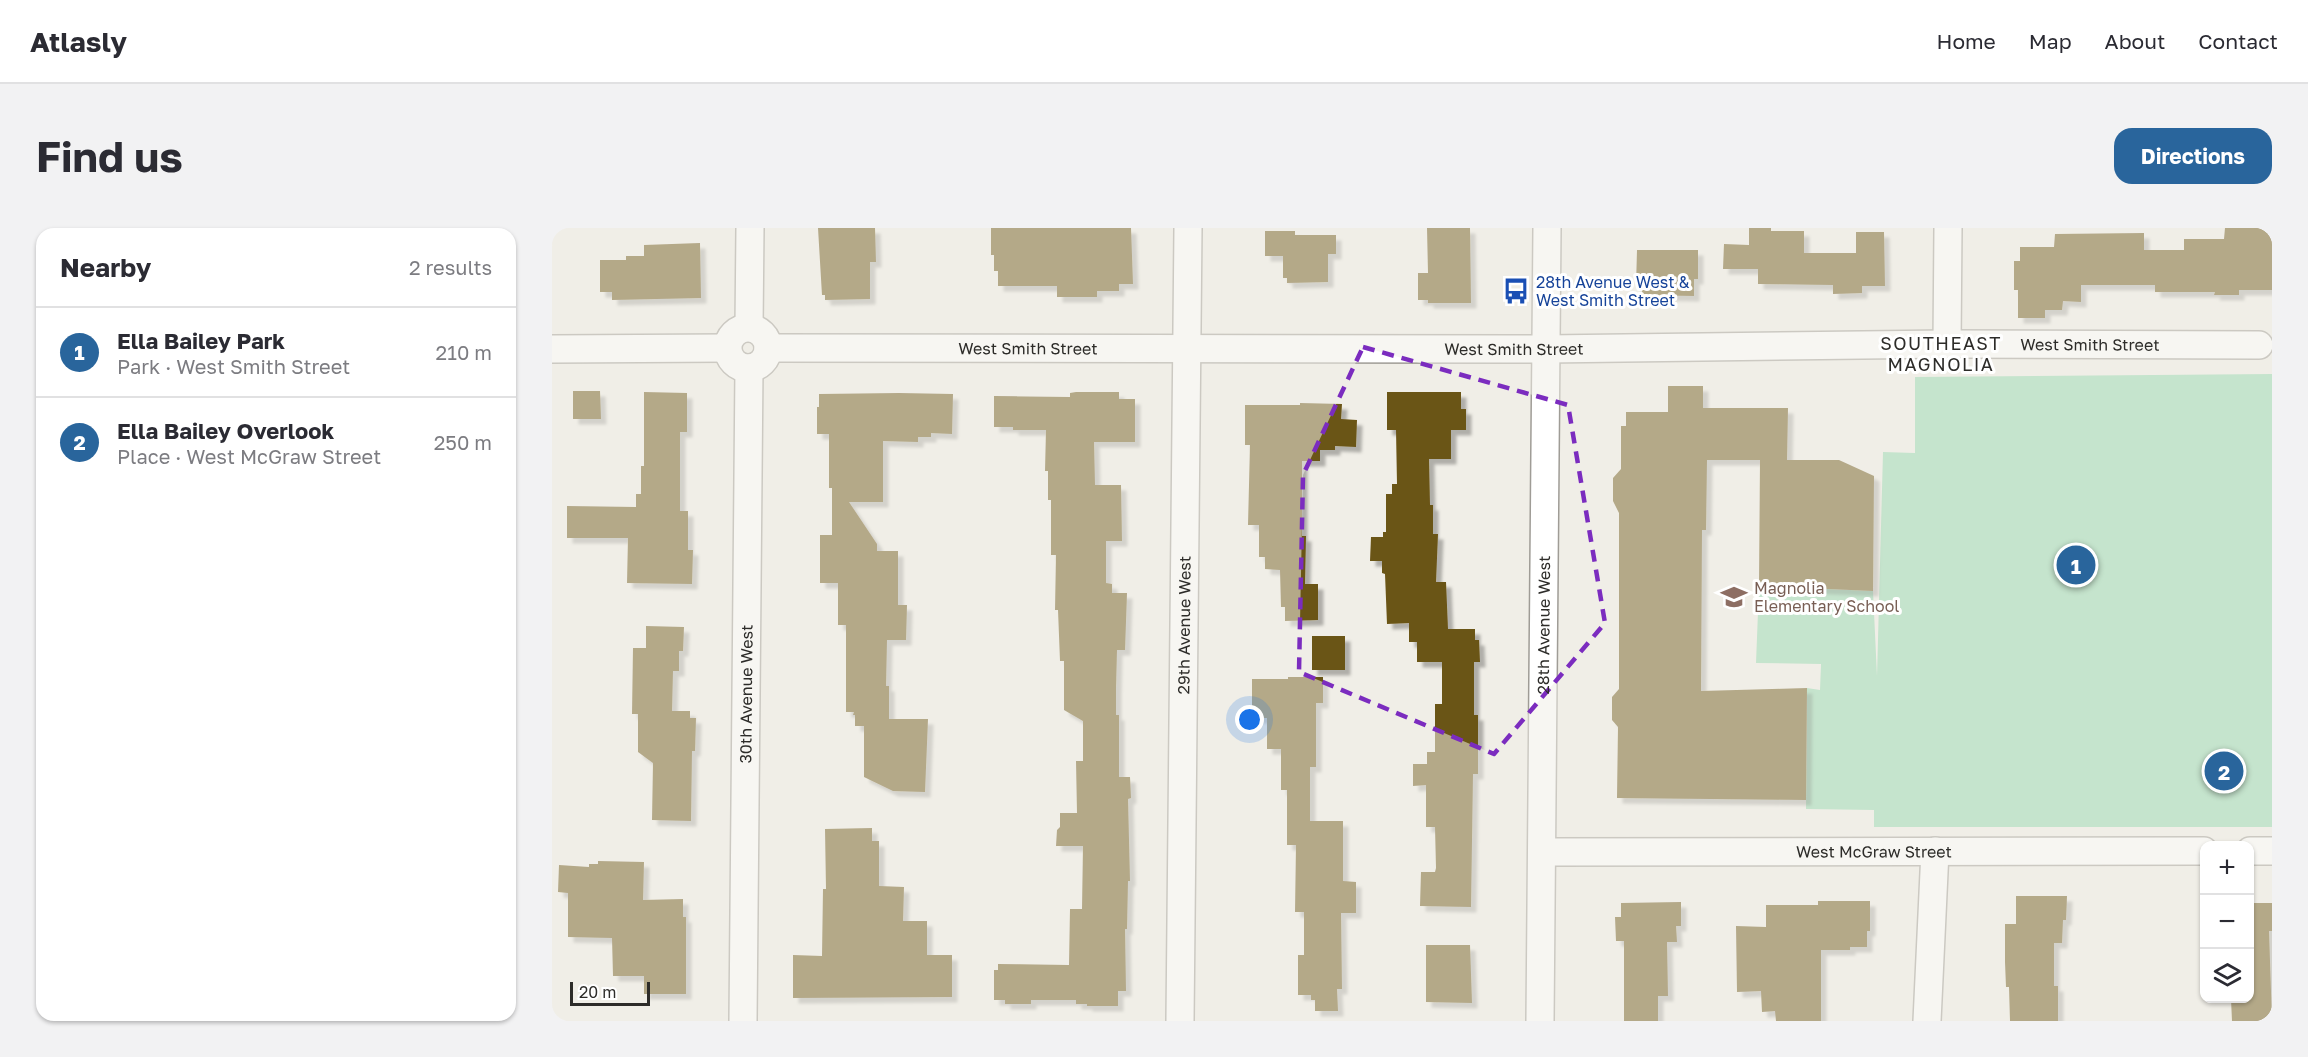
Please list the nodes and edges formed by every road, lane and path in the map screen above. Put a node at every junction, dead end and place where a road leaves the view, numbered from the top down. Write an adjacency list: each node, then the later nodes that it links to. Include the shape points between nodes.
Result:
1 (750, 228): 5 (street)
2 (1188, 228): 11 (street, 29th Avenue West)
3 (1547, 228): 12 (street, 28th Avenue West)
4 (1948, 228): 6 (street)
5 (749, 327): 8 (street, via 734,333); 9 (street, via 763,334)
6 (1947, 344): 7 (street, West Smith Street); 12 (street, West Smith Street)
7 (2259, 345)
8 (727, 348): 10 (street); 13 (street, via 732,360)
9 (768, 348): 11 (street, West Smith Street); 13 (street, via 760,364)
10 (552, 349)
11 (1187, 349): 12 (street, West Smith Street); 20 (street, 29th Avenue West)
12 (1547, 349): 18 (street, 28th Avenue West)
13 (749, 368): 19 (street, 30th Avenue West)
14 (2254, 850): 15 (street)
15 (2272, 850)
16 (1935, 851): 17 (street, West McGraw Street); 18 (street, West McGraw Street); 22 (street)
17 (2200, 851)
18 (1542, 852): 21 (street, 28th Avenue West)
19 (743, 1021)
20 (1180, 1021)
21 (1540, 1021)
22 (1927, 1021)

